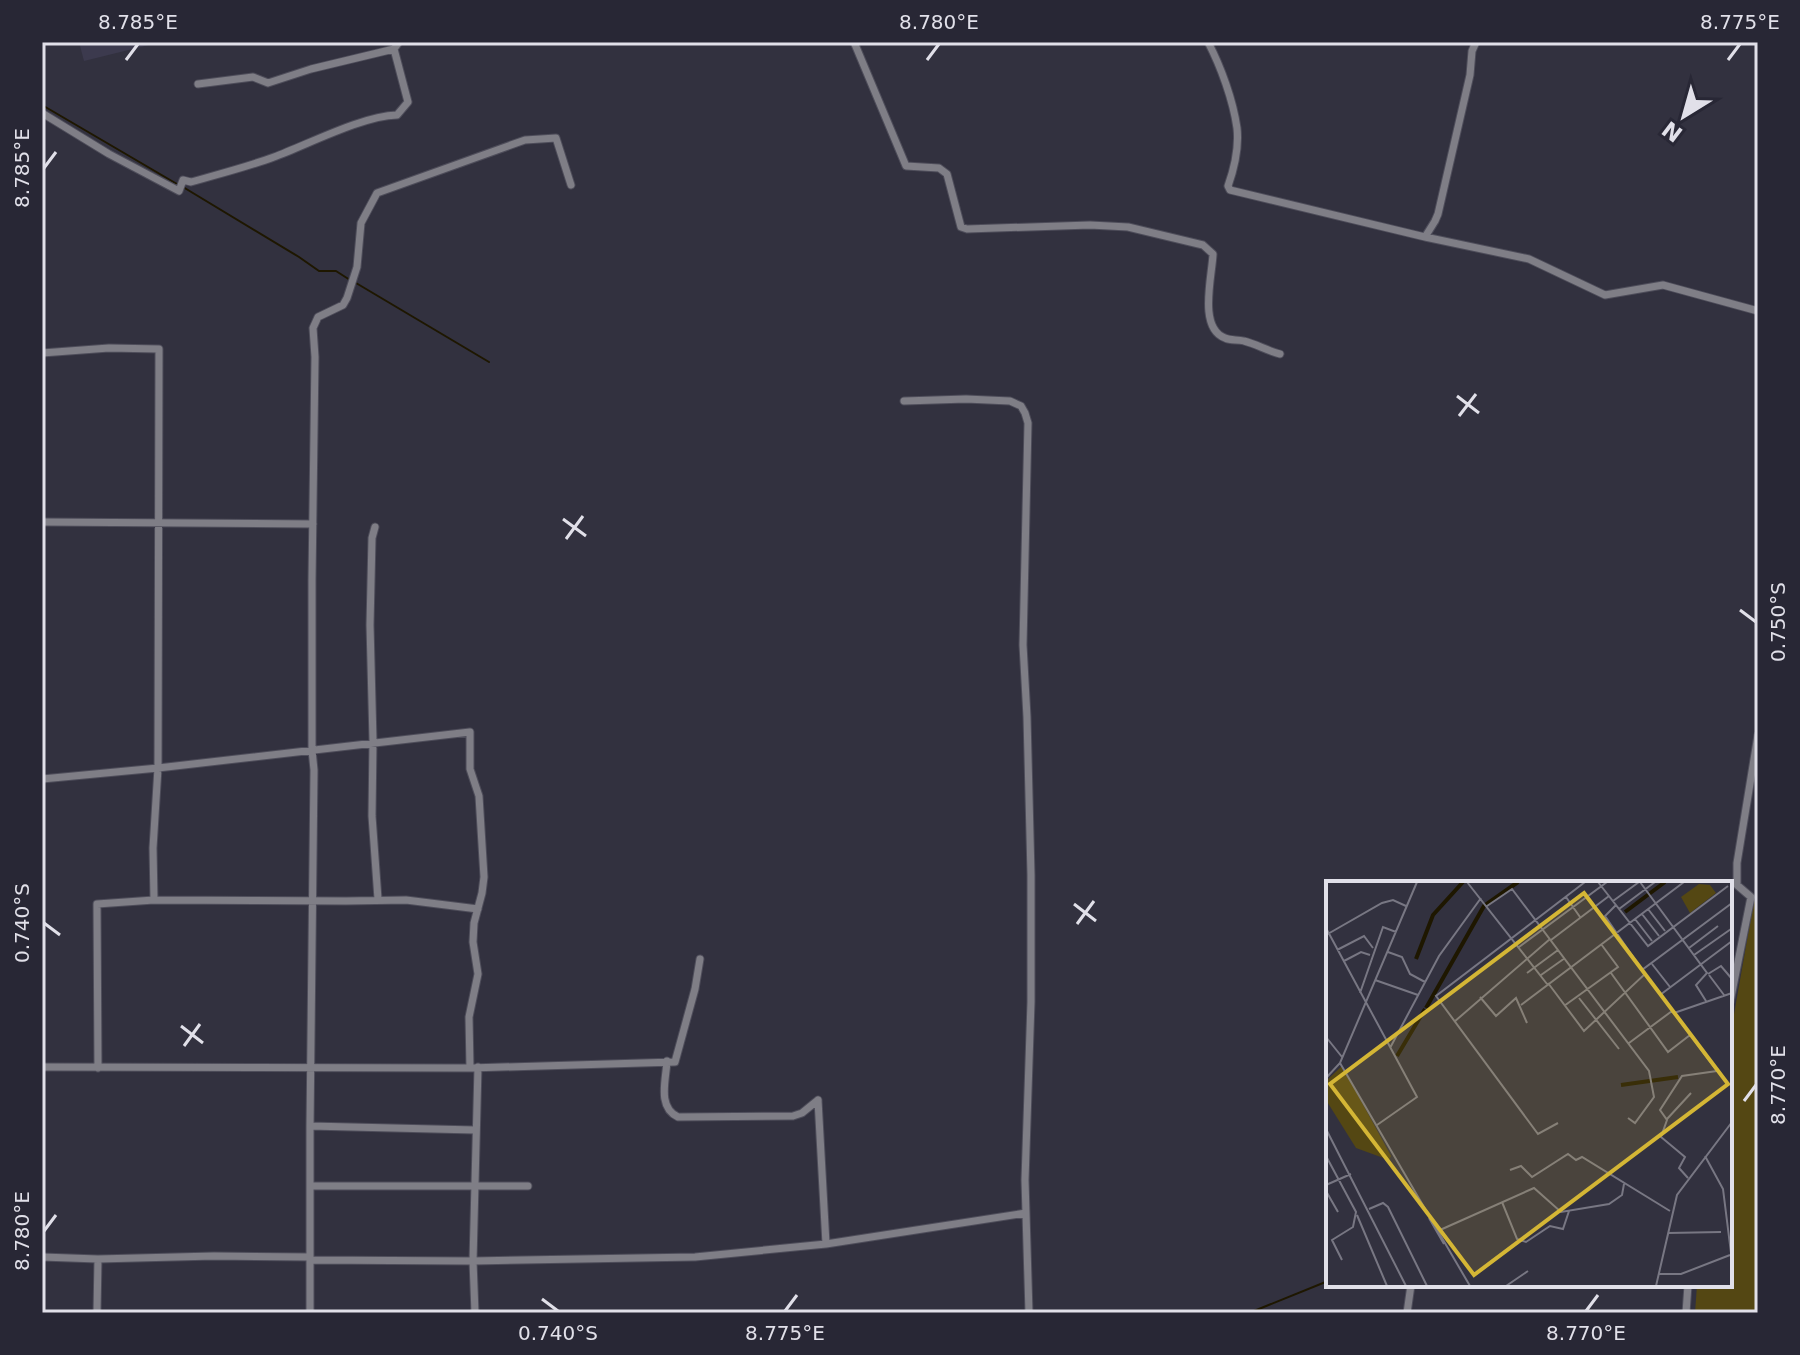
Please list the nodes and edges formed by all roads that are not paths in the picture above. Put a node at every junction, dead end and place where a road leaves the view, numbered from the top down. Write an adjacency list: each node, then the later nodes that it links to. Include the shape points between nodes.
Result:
1 (854, 42): 11 (street, via 906,166 939,168 947,174 961,227 1128,227 1203,245 1213,254 1208,314 1215,332)
2 (1208, 42): 8 (street, via 1237,130 1230,190)
3 (1476, 42): 8 (street, via 1438,214)
4 (396, 46): 5 (street, via 268,83 253,77); 6 (street, via 408,102 397,115 355,125 246,167 183,180 179,191)
5 (198, 84)
6 (42, 113)
7 (571, 185): 15 (street, via 556,138 525,140 377,193 361,223 359,254 343,305 318,317 313,328)
8 (1425, 237): 9 (street, via 1529,259 1605,295 1663,285)
9 (1758, 311)
10 (42, 353): 14 (street, via 159,349)
11 (1280, 354)
12 (904, 401): 38 (street, via 1010,401 1021,406 1028,423 1023,645 1031,1002)
13 (42, 522): 14 (street)
14 (158, 522): 15 (street); 20 (street)
15 (313, 524): 19 (street)
16 (375, 527): 18 (street, via 370,625)
17 (1758, 735): 27 (street, via 1737,863 1737,885 1751,897)
18 (373, 744): 19 (street); 22 (street); 25 (street, via 470,732 484,877)
19 (312, 750): 20 (street); 24 (street)
20 (158, 768): 21 (street); 23 (street)
21 (42, 779)
22 (378, 899): 24 (street); 25 (street)
23 (154, 900): 24 (street); 30 (street, via 97,904)
24 (312, 900): 31 (street)
25 (478, 909): 32 (street, via 473,942 478,974 469,1017)
26 (700, 959): 28 (street, via 675,1062)
27 (1732, 992)
28 (667, 1061): 32 (street); 39 (street, via 664,1103 678,1117 793,1116 818,1100)
29 (42, 1067): 30 (street)
30 (98, 1068): 31 (street)
31 (310, 1068): 32 (street); 33 (street)
32 (474, 1068): 34 (street)
33 (310, 1126): 34 (street); 35 (street)
34 (475, 1130): 37 (street)
35 (311, 1186): 37 (street); 41 (street)
36 (528, 1186): 37 (street)
37 (474, 1187): 43 (street)
38 (1026, 1213): 39 (street); 49 (street)
39 (826, 1244): 43 (street, via 695,1257)
40 (42, 1257): 42 (street)
41 (310, 1258): 42 (street); 43 (street); 47 (street)
42 (98, 1259): 46 (street)
43 (473, 1261): 48 (street)
44 (1411, 1287): 50 (street)
45 (1688, 1287): 51 (street)
46 (97, 1313)
47 (310, 1313)
48 (475, 1313)
49 (1029, 1313)
50 (1405, 1313)
51 (1686, 1313)

